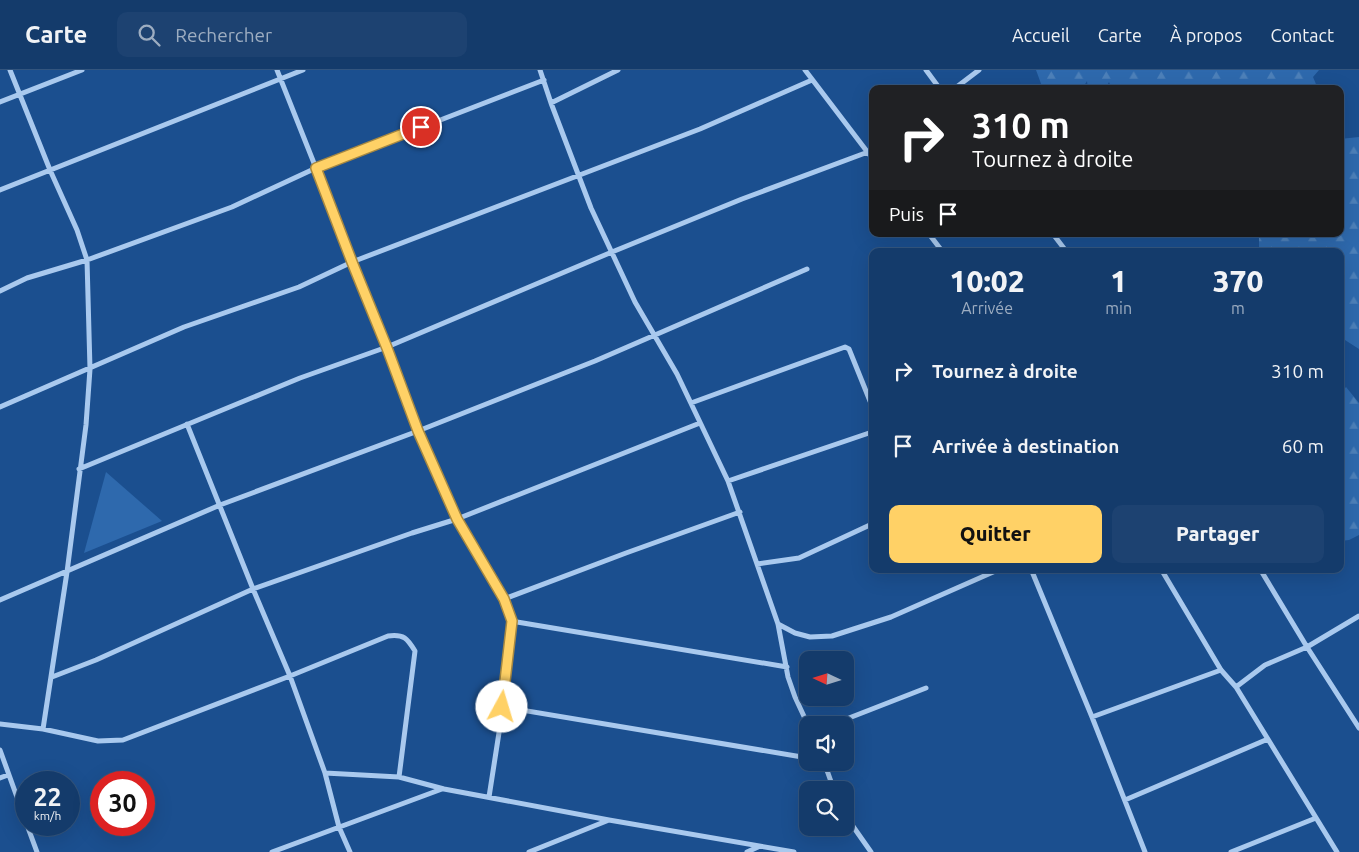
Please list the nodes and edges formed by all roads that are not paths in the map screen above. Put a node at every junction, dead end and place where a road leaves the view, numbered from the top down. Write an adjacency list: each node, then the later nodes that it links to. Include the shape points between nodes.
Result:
1 (10, 70): 15 (street)
2 (82, 70): 15 (street)
3 (276, 70): 10 (street)
4 (303, 70): 10 (street)
5 (540, 70): 11 (street)
6 (618, 70): 17 (street)
7 (804, 70): 12 (street)
8 (926, 70): 13 (street)
9 (979, 70): 14 (street)
10 (280, 80): 19 (street); 20 (street)
11 (544, 80): 17 (street); 19 (street)
12 (812, 80): 18 (street); 21 (street, via 700,129)
13 (937, 85)
14 (959, 85)
15 (20, 96): 16 (street); 20 (street)
16 (0, 102)
17 (551, 103): 21 (street)
18 (868, 152): 27 (street)
19 (316, 168): 28 (street, via 232,207); 29 (street)
20 (50, 170): 22 (street); 28 (street)
21 (578, 174): 27 (street); 29 (street)
22 (0, 190)
23 (931, 237): 25 (street)
24 (1055, 237): 26 (street)
25 (940, 248)
26 (1064, 248)
27 (612, 252): 32 (street); 33 (street)
28 (87, 260): 31 (street, via 27,278); 34 (street)
29 (352, 262): 33 (street); 34 (street, via 299,287 184,327)
30 (807, 269): 32 (street)
31 (0, 291)
32 (654, 335): 36 (street); 40 (street)
33 (387, 348): 39 (street, via 300,378); 40 (street)
34 (90, 368): 37 (street); 42 (street)
35 (869, 399): 36 (street, via 845,346)
36 (691, 403): 38 (street)
37 (0, 407)
38 (700, 423): 43 (street); 46 (street)
39 (187, 424): 42 (street); 44 (street)
40 (418, 431): 44 (street); 46 (street)
41 (869, 433): 43 (street)
42 (79, 469): 49 (street)
43 (728, 481): 45 (street)
44 (220, 504): 49 (street); 54 (street)
45 (740, 512): 48 (street); 55 (street)
46 (457, 519): 54 (street); 55 (street)
47 (869, 525): 48 (street, via 798,558)
48 (758, 564): 59 (street)
49 (67, 572): 56 (street); 64 (street)
50 (991, 573): 59 (street, via 891,617 832,636 810,637)
51 (1033, 573): 70 (street)
52 (1163, 573): 62 (street)
53 (1262, 573): 60 (street)
54 (253, 588): 63 (street); 64 (street)
55 (504, 599): 58 (street)
56 (0, 600)
57 (1359, 616): 60 (street)
58 (512, 621): 61 (street); 67 (street)
59 (778, 624): 61 (street)
60 (1307, 647): 65 (street, via 1265,665); 72 (street)
61 (786, 668): 68 (street)
62 (1221, 670): 65 (street); 70 (street)
63 (290, 676): 73 (street, via 123,740 98,741); 77 (street); 79 (street, via 388,636 398,635 408,640 415,650)
64 (52, 677): 73 (street)
65 (1236, 687): 74 (street)
66 (926, 688): 69 (street)
67 (502, 707): 76 (street); 83 (street)
68 (804, 716)
69 (854, 716)
70 (1092, 717): 84 (street)
71 (0, 724): 73 (street)
72 (1359, 728)
73 (43, 729)
74 (1268, 739): 84 (street); 85 (street)
75 (0, 750): 78 (street)
76 (799, 756)
77 (325, 773): 79 (street); 87 (street)
78 (8, 775): 80 (street); 82 (street)
79 (399, 777): 81 (street)
80 (0, 778)
81 (444, 789): 83 (street); 87 (street)
82 (15, 793)
83 (489, 797): 86 (street)
84 (1124, 800): 98 (street)
85 (1316, 818): 99 (street); 100 (street)
86 (609, 820): 90 (street); 94 (street)
87 (339, 826): 92 (street); 93 (street)
88 (854, 828): 97 (street)
89 (31, 836): 91 (street)
90 (759, 847): 95 (street); 96 (street)
91 (37, 852)
92 (272, 852)
93 (350, 852)
94 (529, 852)
95 (747, 852)
96 (794, 852)
97 (871, 852)
98 (1145, 852)
99 (1231, 852)
100 (1336, 852)

